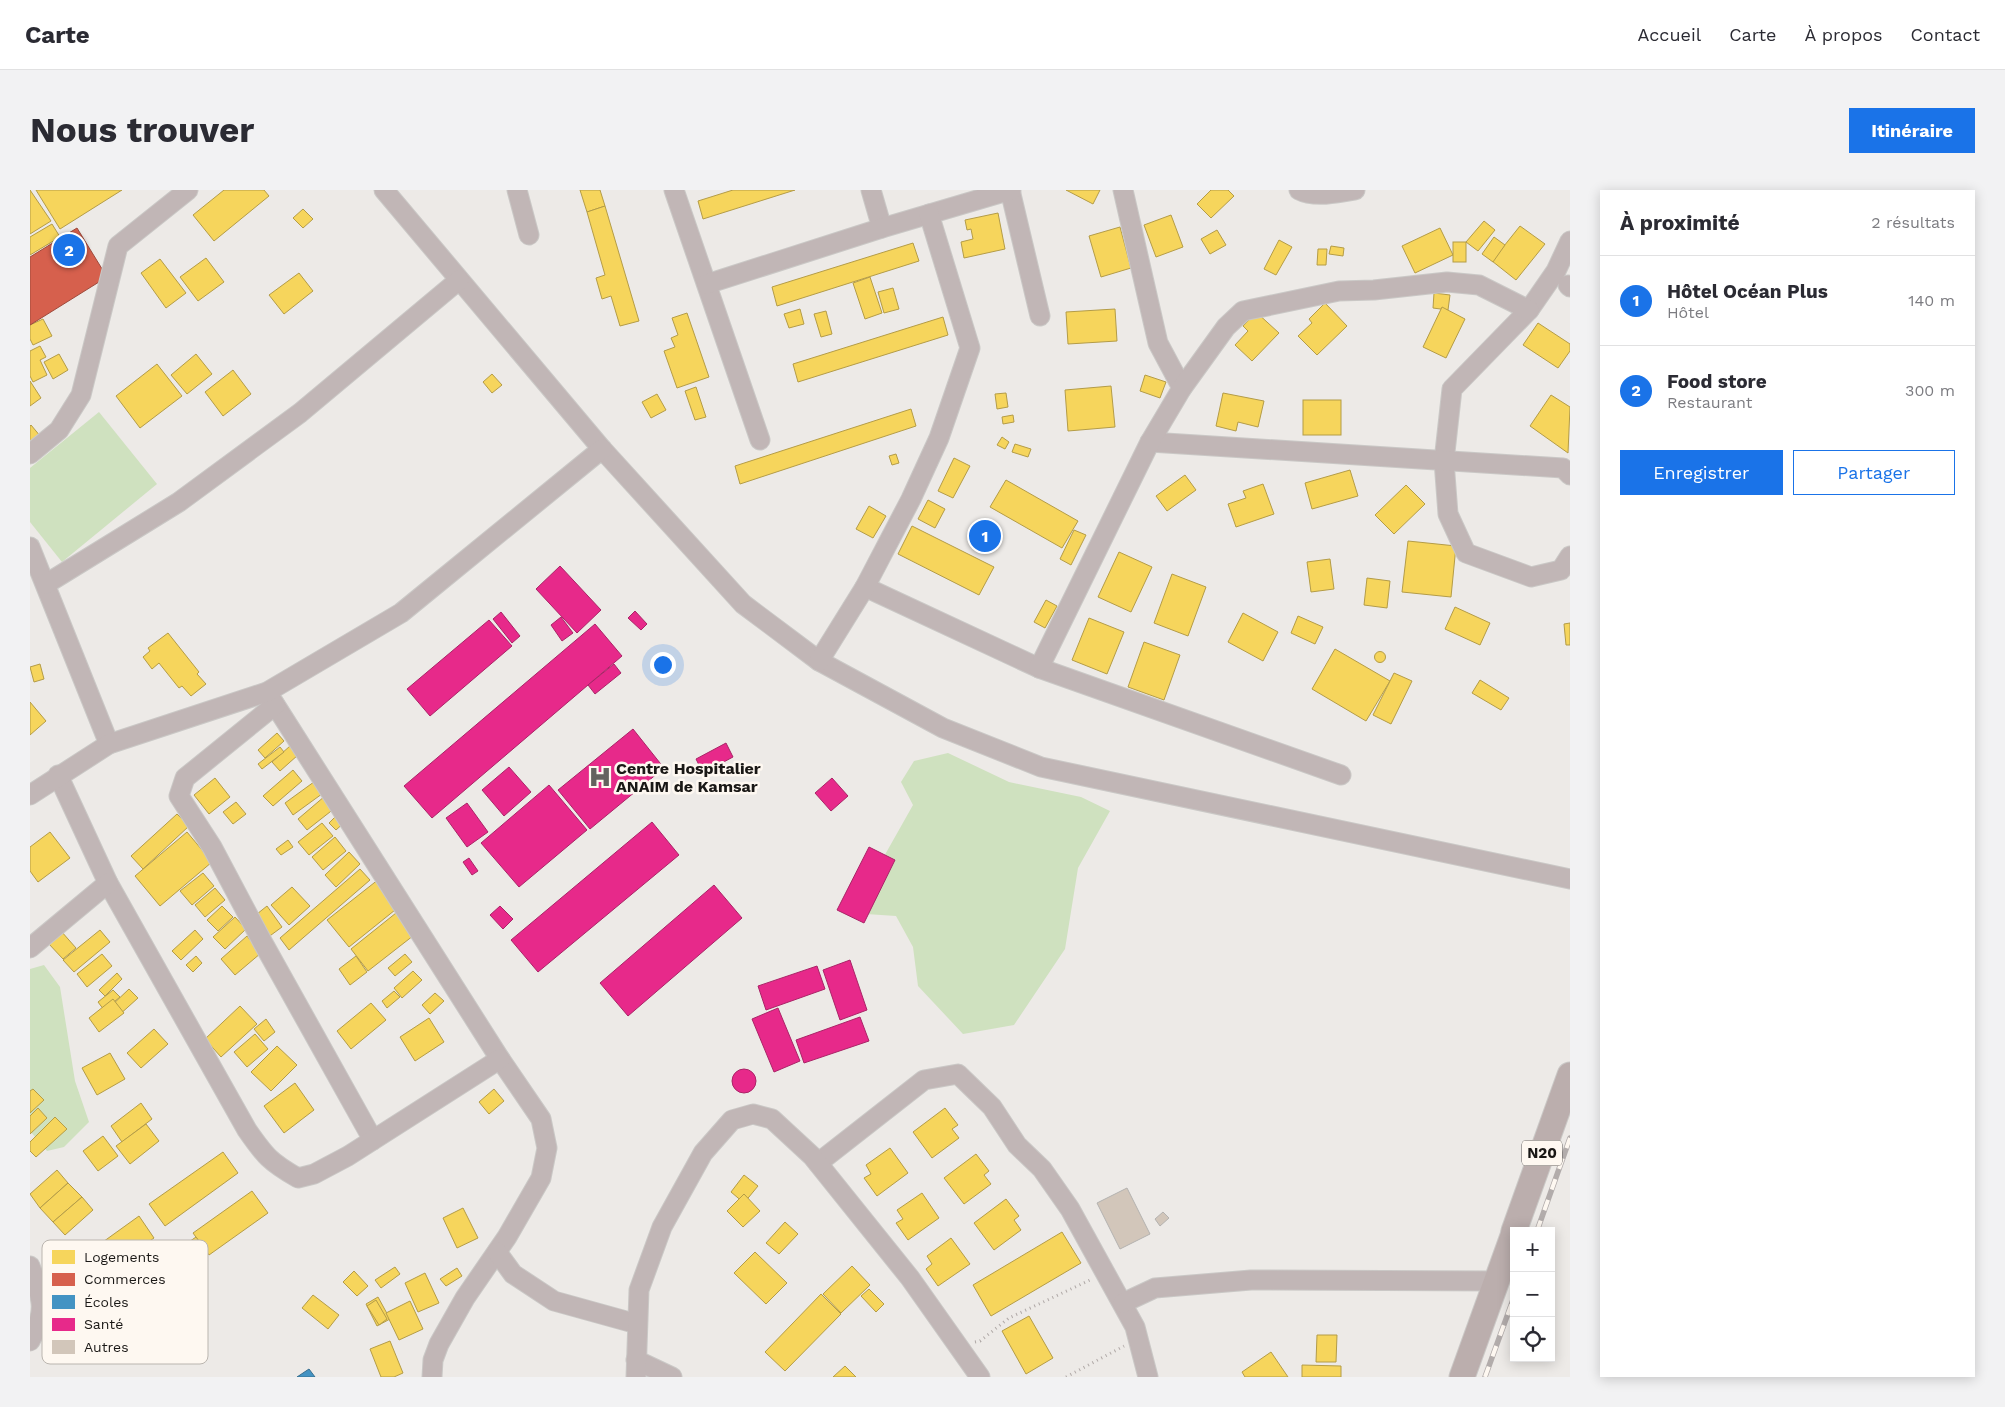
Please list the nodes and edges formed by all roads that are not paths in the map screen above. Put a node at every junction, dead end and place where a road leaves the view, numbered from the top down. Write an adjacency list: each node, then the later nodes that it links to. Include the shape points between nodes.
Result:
1 (188, 190): 22 (street, via 118,246 81,395 59,430)
2 (384, 190): 14 (street)
3 (517, 190): 12 (street)
4 (674, 190): 15 (street)
5 (871, 190): 11 (street)
6 (1010, 190): 10 (street); 17 (street)
7 (1123, 190): 18 (street, via 1158,343)
8 (1299, 190): 9 (street, via 1328,193)
9 (1355, 190)
10 (929, 214): 11 (street); 28 (street, via 970,348 939,438)
11 (882, 228): 15 (street)
12 (528, 235)
13 (1570, 241): 16 (street, via 1556,272)
14 (459, 280): 21 (street); 27 (street, via 300,413 188,496)
15 (707, 284): 19 (street)
16 (1529, 310): 18 (street, via 1479,286 1447,282 1339,291 1260,306 1244,311 1226,327); 23 (street, via 1452,389)
17 (1040, 316)
18 (1182, 388): 20 (street)
19 (760, 440)
20 (1150, 442): 23 (street); 30 (street)
21 (602, 450): 29 (street, via 743,604); 31 (street, via 401,613)
22 (30, 454)
23 (1444, 461): 24 (street, via 1564,468); 26 (street, via 1448,514 1466,552 1531,578 1561,570)
24 (1570, 475)
25 (31, 553): 27 (street)
26 (1570, 556)
27 (46, 584): 32 (street)
28 (865, 587): 29 (street); 30 (street)
29 (819, 661): 36 (street, via 943,728 1041,766)
30 (1039, 668): 34 (street)
31 (271, 699): 32 (street); 39 (street); 41 (street, via 185,778 179,796 212,847)
32 (109, 744): 33 (street)
33 (58, 775): 35 (street); 37 (street)
34 (1342, 775)
35 (30, 796)
36 (1570, 879)
37 (108, 883): 38 (street); 41 (street, via 247,1130 266,1158 298,1178 314,1174)
38 (30, 948)
39 (500, 1059): 41 (street); 45 (street, via 541,1119 547,1148 541,1178)
40 (1570, 1075): 43 (main road, N20)
41 (373, 1140)
42 (818, 1163): 49 (street, via 924,1080 958,1074 992,1107 1017,1145 1042,1169 1070,1209); 51 (street, via 772,1119 753,1114 732,1120 702,1153 662,1227 639,1290); 56 (street, via 910,1278)
43 (1516, 1227)
44 (1510, 1244): 47 (main road, N20)
45 (497, 1252): 51 (street, via 513,1274 554,1301); 54 (street, via 438,1344)
46 (30, 1266): 48 (street)
47 (1497, 1281): 49 (street, via 1251,1280 1155,1288); 58 (main road, N20)
48 (42, 1297)
49 (1123, 1303): 57 (street, via 1134,1327)
50 (42, 1306): 52 (street, via 38,1328)
51 (638, 1324): 53 (street)
52 (30, 1341)
53 (636, 1369): 55 (street)
54 (432, 1377)
55 (672, 1377)
56 (980, 1377)
57 (1148, 1377)
58 (1462, 1377)

